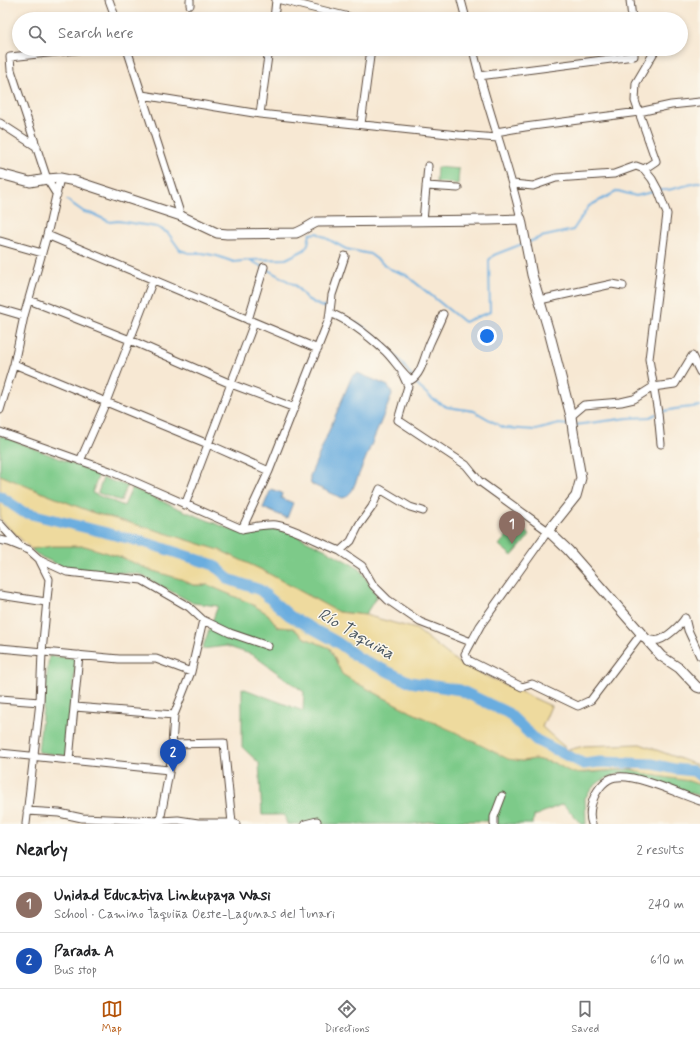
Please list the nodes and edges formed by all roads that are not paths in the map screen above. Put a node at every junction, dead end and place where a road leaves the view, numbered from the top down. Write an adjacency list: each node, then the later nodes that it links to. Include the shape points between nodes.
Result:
1 (110, 0): 6 (street)
2 (276, 0): 7 (street)
3 (281, 0): 8 (street)
4 (461, 0): 9 (street)
5 (630, 0): 10 (street)
6 (114, 12)
7 (275, 12)
8 (329, 12)
9 (464, 12)
10 (631, 12)
11 (19, 56): 26 (street, via 10,57 12,70)
12 (129, 56): 19 (street)
13 (269, 56): 22 (street)
14 (369, 56): 24 (street)
15 (475, 56): 18 (street)
16 (634, 56): 18 (street)
17 (652, 56): 21 (street, via 636,82 635,100)
18 (479, 76): 25 (street)
19 (142, 95): 22 (street); 36 (street)
20 (700, 102): 21 (street)
21 (639, 112): 25 (street, via 540,124); 28 (street, via 656,161)
22 (260, 114): 24 (street)
23 (0, 123): 26 (street)
24 (361, 124): 25 (street, via 458,135)
25 (497, 135): 32 (street)
26 (37, 147): 30 (street)
27 (428, 166): 33 (street)
28 (644, 169): 32 (street, via 636,166 614,174 556,178 533,186); 59 (street, via 658,190 667,214 649,359)
29 (0, 174): 30 (street, via 30,182)
30 (47, 178): 31 (street); 35 (street)
31 (60, 178): 35 (street); 36 (street)
32 (514, 184): 37 (street)
33 (426, 186): 34 (street); 38 (street)
34 (458, 188)
35 (57, 196): 39 (street)
36 (181, 216): 38 (street, via 209,230 227,234 296,233 317,222)
37 (522, 219): 38 (street); 47 (street, via 532,275)
38 (423, 221)
39 (47, 235): 41 (street); 44 (street)
40 (0, 241): 41 (street)
41 (42, 253): 46 (street)
42 (345, 256): 49 (street, via 332,295)
43 (264, 267): 52 (street)
44 (153, 280): 52 (street); 53 (street)
45 (623, 286): 47 (street, via 612,284)
46 (29, 300): 51 (street); 53 (street)
47 (540, 300): 63 (street)
48 (0, 309): 51 (street)
49 (330, 313): 54 (street); 57 (street, via 368,336)
50 (443, 314): 57 (street, via 416,376 411,380)
51 (24, 316): 55 (street)
52 (251, 322): 54 (street); 58 (street)
53 (130, 340): 58 (street); 60 (street)
54 (318, 349): 61 (street)
55 (14, 364): 60 (street); 62 (street)
56 (700, 372): 59 (street, via 692,356 675,384)
57 (402, 373): 73 (street, via 408,386 398,420 466,465 479,481)
58 (231, 384): 61 (street); 65 (street)
59 (653, 387): 63 (street, via 634,399 584,405); 66 (street)
60 (106, 402): 65 (street); 67 (street)
61 (295, 408): 68 (street)
62 (0, 410)
63 (571, 416): 73 (street, via 581,478 576,496)
64 (0, 432): 67 (street)
65 (208, 444): 68 (street); 69 (street)
66 (661, 444)
67 (80, 461): 69 (street, via 110,471)
68 (269, 471): 72 (street)
69 (185, 504): 72 (street)
70 (423, 511): 76 (street, via 410,507 380,489 372,508 359,525 351,542)
71 (0, 524): 75 (street)
72 (242, 529): 76 (street, via 274,525 286,527)
73 (548, 531): 81 (street, via 568,550); 82 (street)
74 (0, 540): 75 (street)
75 (21, 547): 77 (street)
76 (340, 552): 82 (street, via 362,566 373,585 420,622)
77 (39, 559): 79 (street, via 49,580); 80 (street, via 67,572 142,580)
78 (0, 596): 79 (street)
79 (46, 602): 85 (street)
80 (203, 620): 83 (street, via 230,633); 88 (street)
81 (643, 637): 82 (street, via 591,700 578,706 532,684 522,687 468,660 465,654); 87 (street, via 660,640 685,618); 89 (street, via 661,656 679,668)
82 (471, 642)
83 (268, 646)
84 (0, 648): 85 (street)
85 (42, 652): 86 (street); 91 (street)
86 (79, 655): 88 (street, via 156,659); 92 (street)
87 (700, 656)
88 (191, 672): 93 (street)
89 (700, 688)
90 (0, 699): 91 (street)
91 (40, 702): 96 (street)
92 (75, 708): 93 (street); 97 (street)
93 (174, 715): 94 (street)
94 (172, 744): 98 (street); 104 (street, via 224,743)
95 (0, 753): 96 (street)
96 (33, 756): 97 (street); 101 (street)
97 (69, 760): 98 (street)
98 (169, 770): 103 (street)
99 (502, 796): 108 (street)
100 (700, 801): 109 (street, via 640,779 617,776 606,781 598,790 590,807)
101 (27, 811): 103 (street, via 59,813 82,818); 105 (street)
102 (317, 821): 107 (street)
103 (160, 822): 106 (street, via 178,820)
104 (234, 823): 106 (street)
105 (26, 824)
106 (196, 824)
107 (305, 824)
108 (494, 824)
109 (592, 824)

